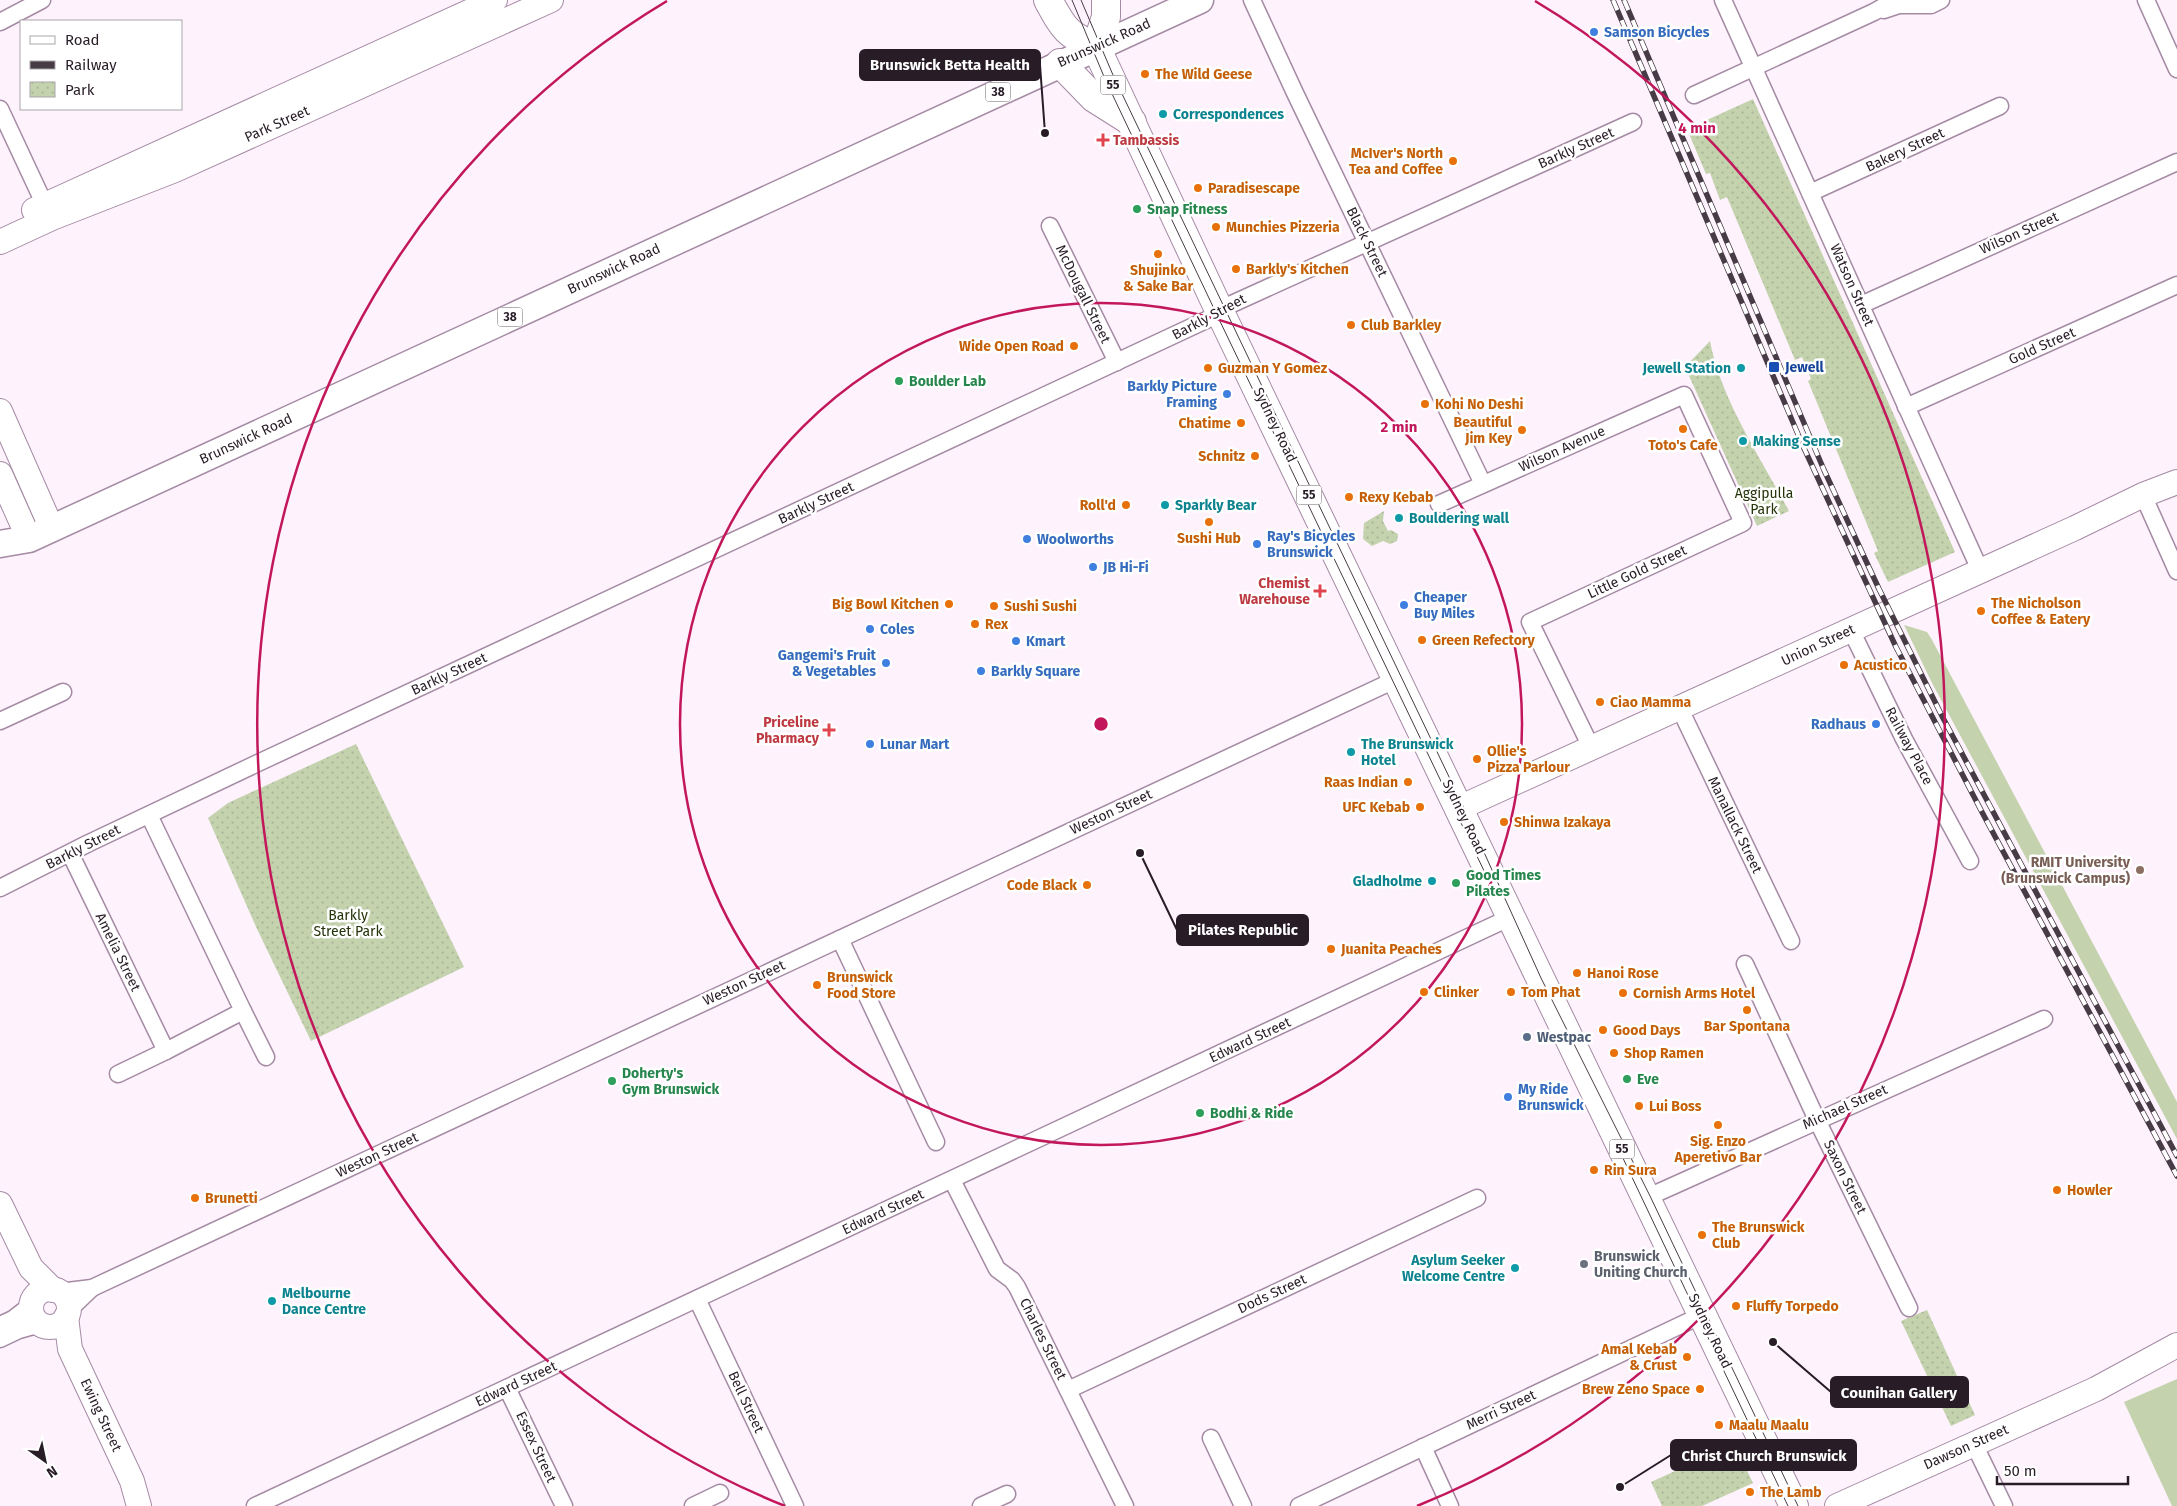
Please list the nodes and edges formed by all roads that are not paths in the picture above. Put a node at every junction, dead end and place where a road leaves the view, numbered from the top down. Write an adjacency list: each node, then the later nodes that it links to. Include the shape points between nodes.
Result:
1 (42, 0): 14 (street)
2 (494, 0): 26 (street, Park Street)
3 (551, 0): 26 (street, Park Street, via 175,170)
4 (1048, 0): 15 (highway, via 1066,30 1075,38)
5 (1106, 0): 15 (highway, via 1106,17)
6 (1200, 0): 12 (main road, Brunswick Road / 38)
7 (1252, 0): 30 (street, Black Street)
8 (1723, 0): 17 (street, Watson Street)
9 (1895, 0): 13 (street)
10 (1941, 0): 13 (street, via 1932,5 1899,5)
11 (2146, 0): 18 (street)
12 (1168, 6): 15 (main road, Brunswick Road / 38)
13 (1874, 12): 17 (street)
14 (0, 22)
15 (1096, 47): 16 (main road, Brunswick Road / 38); 22 (highway, Sydney Road / 55)
16 (1060, 63): 22 (highway, via 1094,98); 43 (main road, Brunswick Road / 38)
17 (1755, 69): 19 (street); 25 (street, Watson Street)
18 (2177, 69)
19 (1694, 95)
20 (2000, 106): 25 (street, Bakery Street)
21 (0, 109): 26 (street)
22 (1132, 122): 33 (highway, Sydney Road / 55)
23 (1633, 122): 30 (street, Barkly Street)
24 (2177, 162): 32 (street, Wilson Street)
25 (1810, 194): 32 (street, Watson Street)
26 (48, 212): 27 (street, Park Street); 29 (street, Park Street)
27 (0, 225)
28 (1050, 226): 34 (street, McDougall Street)
29 (0, 242)
30 (1367, 242): 33 (street, Barkly Street); 40 (street, Black Street)
31 (2177, 285): 36 (street, Gold Street)
32 (1860, 305): 36 (street, Watson Street)
33 (1220, 312): 34 (street, Barkly Street); 49 (highway, Sydney Road / 55)
34 (1117, 362): 55 (street, Barkly Street)
35 (1684, 395): 40 (street, Wilson Avenue); 53 (street, Little Gold Street, via 1743,523 1530,622)
36 (1906, 407): 46 (street, Watson Street)
37 (0, 411): 43 (street)
38 (0, 474): 43 (street)
39 (2177, 482): 41 (street, Union Street)
40 (1483, 484): 42 (street, Wilson Avenue)
41 (2144, 495): 46 (street, Union Street); 47 (street)
42 (1439, 504)
43 (40, 534): 44 (main road, Brunswick Road / 38); 45 (main road, Brunswick Road / 38)
44 (0, 544)
45 (0, 563)
46 (1980, 570): 48 (street, Union Street)
47 (2177, 571)
48 (1851, 630): 51 (street, Union Street); 57 (street, Railway Place, via 1904,739)
49 (1397, 679): 54 (highway, Sydney Road / 55); 60 (street, Weston Street)
50 (63, 692): 52 (street)
51 (1680, 709): 53 (street, Union Street); 61 (street, Manallack Street)
52 (0, 721)
53 (1590, 747): 54 (street, Union Street)
54 (1459, 808): 59 (highway, Sydney Road / 55)
55 (149, 815): 56 (street, Barkly Street); 63 (street)
56 (70, 853): 58 (street, Barkly Street); 65 (street, Amelia Street)
57 (1970, 860)
58 (0, 888)
59 (1511, 917): 70 (street, Edward Street); 72 (highway, Sydney Road / 55)
60 (840, 939): 69 (street); 75 (street, Weston Street)
61 (1791, 941)
62 (1745, 964): 68 (street, Saxon Street)
63 (243, 1011): 65 (street); 66 (street)
64 (2044, 1018): 68 (street, Michael Street)
65 (166, 1051): 67 (street)
66 (266, 1057)
67 (118, 1074)
68 (1817, 1120): 72 (street, Michael Street); 76 (street, Saxon Street)
69 (936, 1142)
70 (952, 1180): 74 (street, Edward Street); 84 (street, Charles Street, via 997,1269 1018,1287)
71 (1477, 1198): 84 (street, Dods Street)
72 (1646, 1198): 77 (highway, Sydney Road / 55)
73 (0, 1204): 75 (street, Ewing Street)
74 (697, 1299): 82 (street, Edward Street); 96 (street, Bell Street)
75 (50, 1308): 78 (street, Weston Street); 79 (street, Weston Street); 88 (street, Ewing Street)
76 (1909, 1308)
77 (1702, 1315): 87 (street, Merri Street); 102 (highway, Sydney Road / 55)
78 (0, 1325)
79 (0, 1339)
80 (2177, 1345): 83 (street, Dawson Street)
81 (2177, 1359): 83 (street, Dawson Street)
82 (507, 1388): 93 (street, Edward Street); 94 (street, Essex Street)
83 (2096, 1389): 86 (street, Dawson Street)
84 (1068, 1390): 98 (street, Charles Street)
85 (1211, 1438): 99 (street)
86 (1974, 1444): 103 (street, Dawson Street); 104 (street)
87 (1423, 1447): 100 (street, Merri Street); 101 (street)
88 (132, 1481): 91 (street, Ewing Street); 92 (street, Ewing Street)
89 (720, 1493): 95 (street)
90 (1007, 1494): 97 (street)
91 (139, 1506)
92 (150, 1506)
93 (255, 1506)
94 (564, 1506)
95 (693, 1506)
96 (795, 1506)
97 (981, 1506)
98 (1125, 1506)
99 (1243, 1506)
100 (1299, 1506)
101 (1450, 1506)
102 (1794, 1506)
103 (1837, 1506)
104 (2004, 1506)

